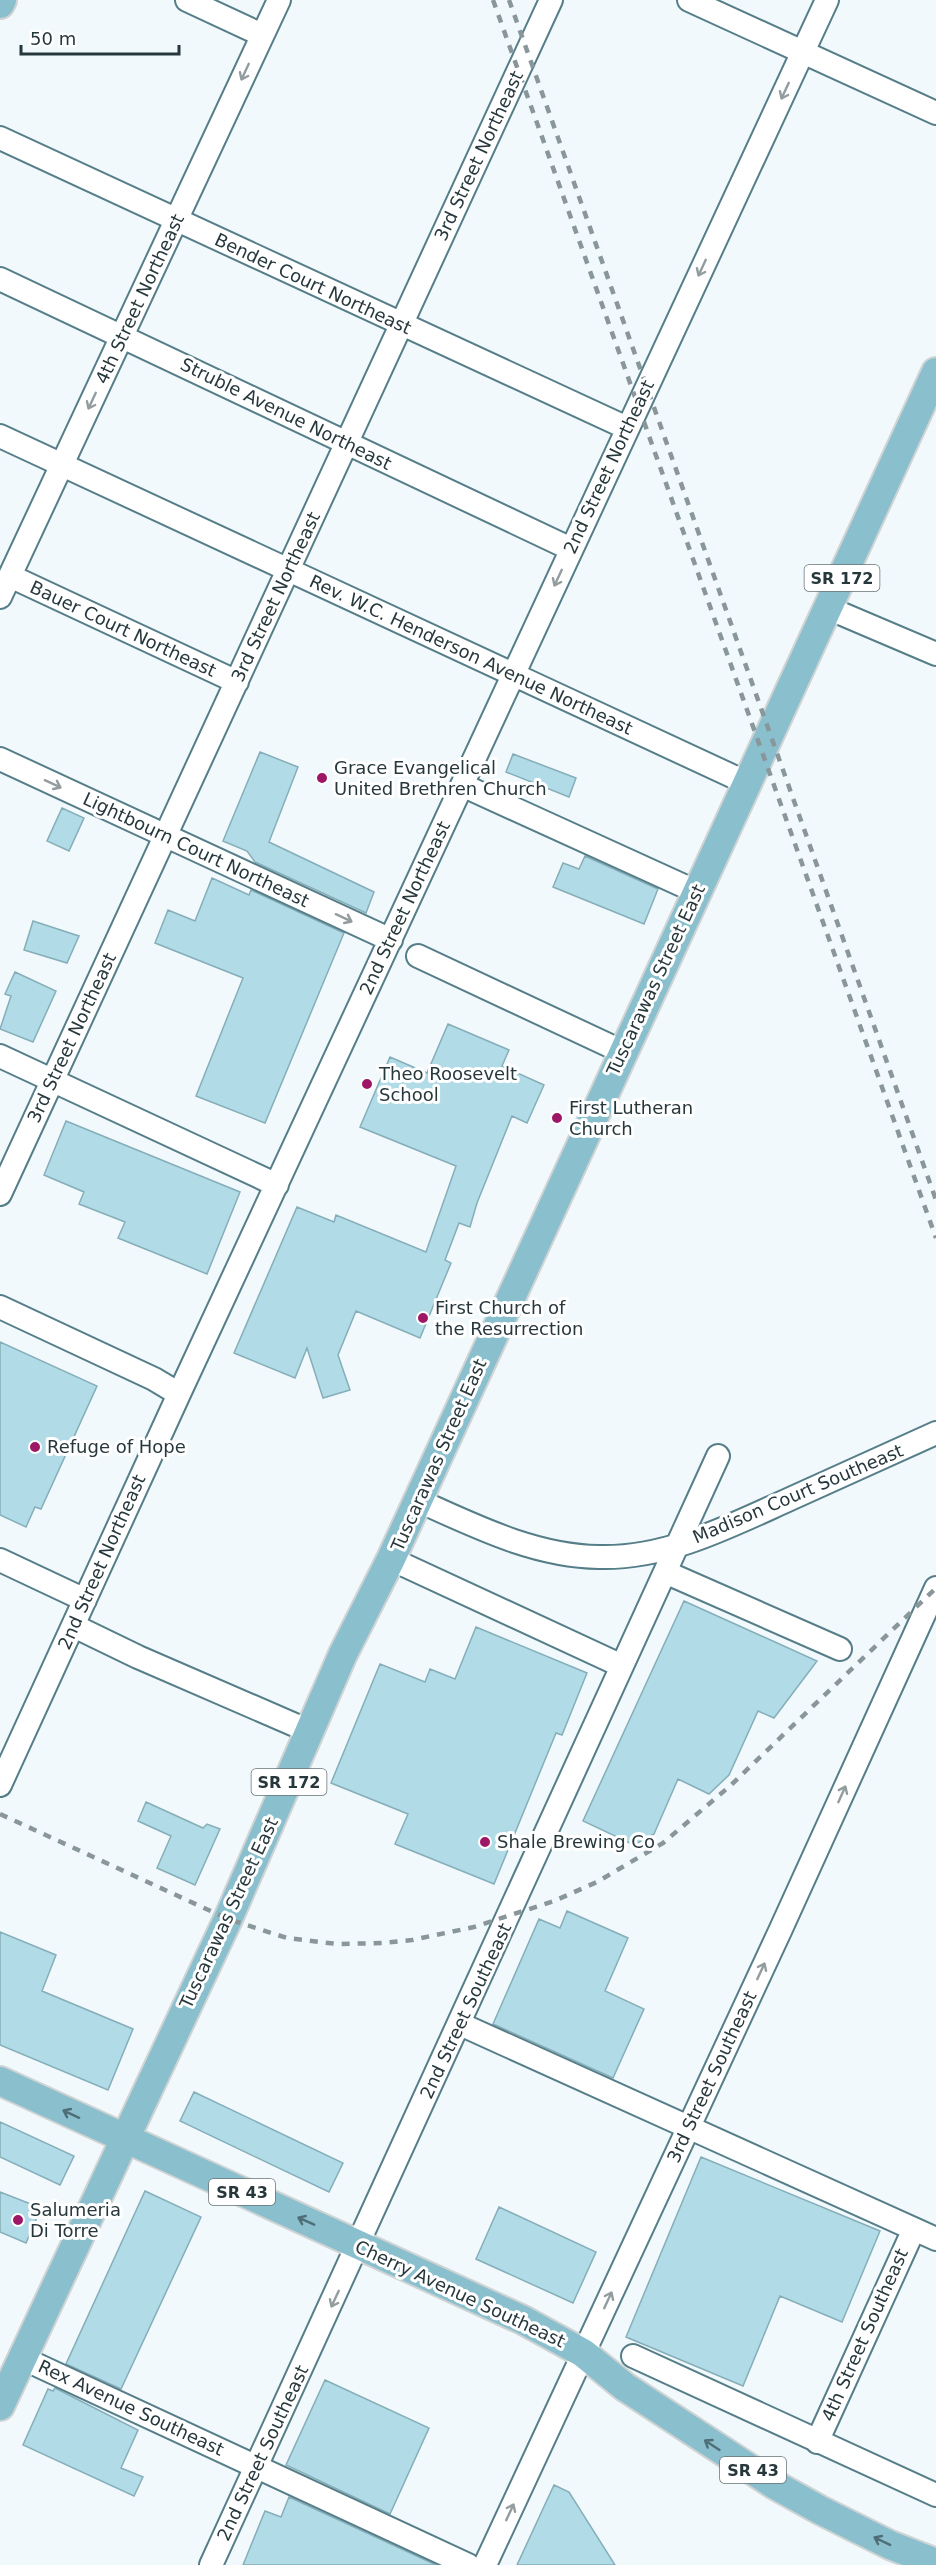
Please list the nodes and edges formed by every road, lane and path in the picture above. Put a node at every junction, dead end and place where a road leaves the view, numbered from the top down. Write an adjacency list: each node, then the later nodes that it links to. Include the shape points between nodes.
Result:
1 (2, 0): 7 (main road)
2 (187, 0): 8 (street)
3 (279, 0): 8 (street, 4th Street Northeast)
4 (551, 0): 14 (street, 3rd Street Northeast)
5 (689, 0): 9 (street)
6 (827, 0): 9 (street, 2nd Street Northeast)
7 (0, 4)
8 (262, 35): 12 (street, 4th Street Northeast, one-way to 12)
9 (803, 53): 10 (street); 17 (street, 2nd Street Northeast, one-way to 17)
10 (936, 113)
11 (0, 138): 12 (street, Bender Court Northeast)
12 (177, 219): 14 (street, Bender Court Northeast); 15 (street, 4th Street Northeast)
13 (0, 279): 15 (street, Struble Avenue Northeast)
14 (401, 325): 17 (street, Bender Court Northeast); 19 (street, 3rd Street Northeast)
15 (123, 336): 19 (street, Struble Avenue Northeast); 20 (street, 4th Street Northeast, one-way to 20)
16 (936, 372): 25 (main road, Tuscarawas Street East / SR 172)
17 (627, 428): 21 (street, 2nd Street Northeast)
18 (0, 436): 20 (street, Rev. W.C. Henderson Avenue Northeast)
19 (347, 443): 21 (street, Struble Avenue Northeast); 22 (street, 3rd Street Northeast)
20 (62, 465): 22 (street, Rev. W.C. Henderson Avenue Northeast); 23 (street, 4th Street Northeast)
21 (571, 549): 27 (street, 2nd Street Northeast, one-way to 27)
22 (289, 570): 27 (street, Rev. W.C. Henderson Avenue Northeast); 28 (street, 3rd Street Northeast)
23 (10, 576): 24 (street, 4th Street Northeast); 28 (street, Bauer Court Northeast)
24 (0, 597)
25 (828, 608): 26 (street); 30 (main road, Tuscarawas Street East / SR 172)
26 (936, 654)
27 (513, 675): 30 (street, Rev. W.C. Henderson Avenue Northeast); 31 (street, 2nd Street Northeast)
28 (237, 682): 32 (street, 3rd Street Northeast)
29 (0, 759): 32 (street, Lightbourn Court Northeast, one-way to 32)
30 (747, 783): 33 (main road, Tuscarawas Street East / SR 172)
31 (462, 785): 33 (street); 34 (street, 2nd Street Northeast)
32 (166, 836): 34 (street, Lightbourn Court Northeast, one-way to 34); 38 (street, 3rd Street Northeast)
33 (697, 892): 36 (main road, Tuscarawas Street East / SR 172)
34 (391, 940): 39 (street, 2nd Street Northeast)
35 (418, 956): 36 (street)
36 (623, 1052): 45 (main road, Tuscarawas Street East / SR 172)
37 (0, 1056): 38 (street)
38 (52, 1081): 39 (street); 40 (street, 3rd Street Northeast)
39 (277, 1185): 42 (street, 2nd Street Northeast)
40 (0, 1194)
41 (0, 1307): 42 (street)
42 (179, 1394): 51 (street, 2nd Street Northeast)
43 (936, 1433): 46 (street, Madison Court Southeast, via 729,1527)
44 (718, 1456): 46 (street, 2nd Street Southeast)
45 (417, 1500): 46 (street, Madison Court Southeast, via 508,1539 568,1554 630,1556); 47 (main road, Tuscarawas Street East / SR 172)
46 (677, 1545): 49 (street, 2nd Street Southeast)
47 (392, 1559): 54 (street); 55 (main road, Tuscarawas Street East / SR 172, via 343,1654)
48 (0, 1560): 51 (street)
49 (665, 1572): 53 (street); 54 (street, 2nd Street Southeast)
50 (936, 1588): 59 (street, 3rd Street Southeast, one-way to 50)
51 (85, 1600): 52 (street, 2nd Street Northeast)
52 (74, 1626): 55 (street); 56 (street, 2nd Street Northeast)
53 (840, 1649)
54 (622, 1666): 57 (street, 2nd Street Southeast)
55 (311, 1732): 60 (main road, Tuscarawas Street East / SR 172)
56 (0, 1785)
57 (460, 2024): 59 (street); 63 (street, 2nd Street Southeast)
58 (0, 2081): 60 (main road, SR 43, one-way to 58)
59 (689, 2127): 61 (street); 64 (street, 3rd Street Southeast, one-way to 59)
60 (124, 2139): 63 (main road, Cherry Avenue Southeast / SR 43, one-way to 60); 66 (main road, Tuscarawas Street East / SR 172)
61 (914, 2229): 62 (street); 68 (street, 4th Street Southeast)
62 (936, 2239)
63 (359, 2246): 64 (main road, Cherry Avenue Southeast / SR 43, via 523,2320); 69 (street, 2nd Street Southeast, one-way to 69)
64 (583, 2353): 71 (main road, Cherry Avenue Southeast / SR 43, one-way to 64, via 891,2545 775,2485 625,2387); 74 (street, 3rd Street Southeast, one-way to 64)
65 (633, 2356): 68 (street)
66 (21, 2358): 67 (main road, Tuscarawas Street East / SR 172); 69 (street, Rex Avenue Southeast)
67 (0, 2406)
68 (817, 2442): 70 (street)
69 (257, 2466): 72 (street, 2nd Street Southeast); 73 (street, Rex Avenue Southeast)
70 (936, 2495)
71 (936, 2563)
72 (211, 2565)
73 (468, 2565)
74 (485, 2565)

